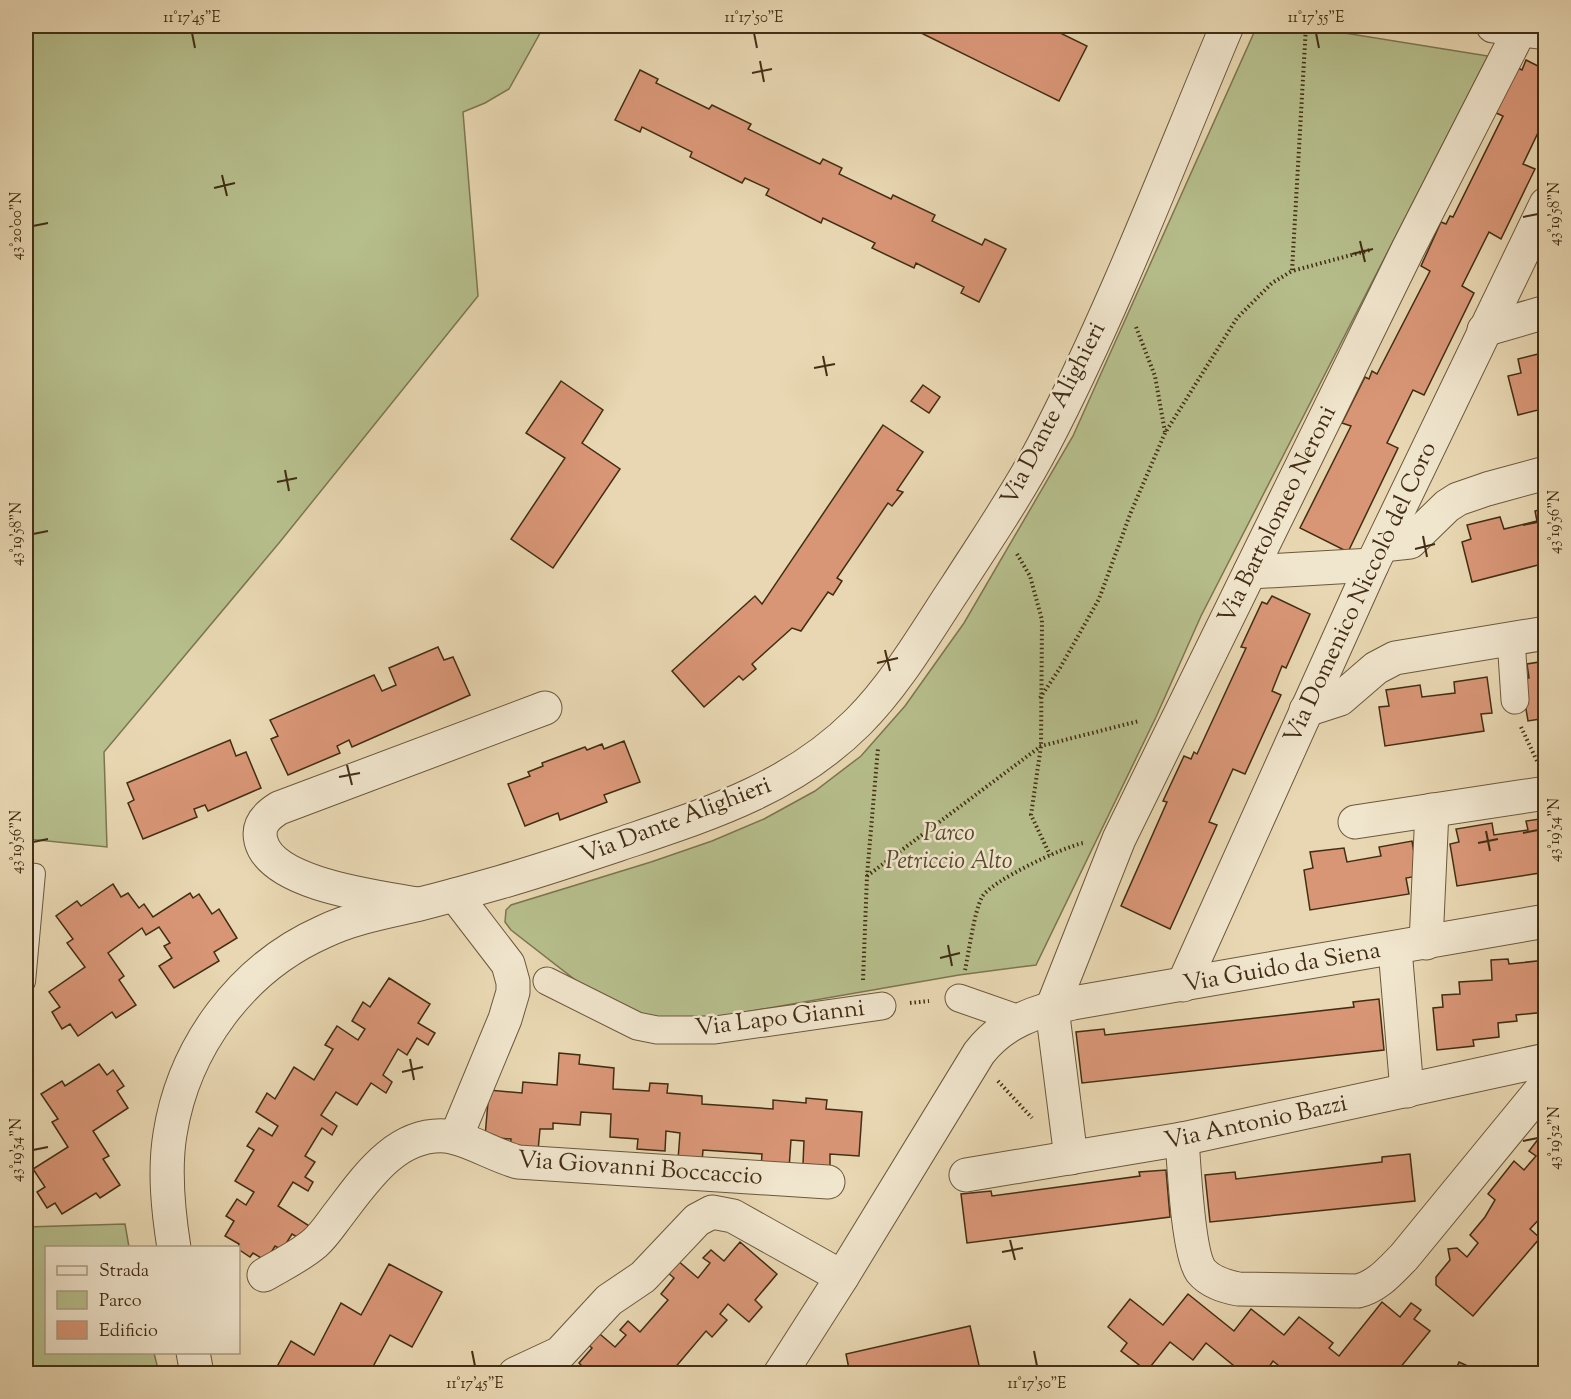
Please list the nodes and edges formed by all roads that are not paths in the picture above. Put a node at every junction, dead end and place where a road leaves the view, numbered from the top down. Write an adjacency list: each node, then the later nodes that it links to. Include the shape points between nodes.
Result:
1 (1227, 26): 18 (street, Via Dante Alighieri, via 1115,290 1039,454 929,627 862,718 802,769 744,799 558,865)
2 (1520, 28): 8 (street, Via Bartolomeo Neroni)
3 (1545, 204): 5 (street, Via Domenico Niccolò del Coro)
4 (1545, 312): 5 (street)
5 (1484, 330): 7 (street, Via Domenico Niccolò del Coro)
6 (1545, 473): 7 (street, via 1458,499 1410,542)
7 (1377, 555): 8 (street); 13 (street, Via Domenico Niccolò del Coro)
8 (1250, 572): 27 (street, Via Bartolomeo Neroni, via 1119,839)
9 (1545, 633): 10 (street)
10 (1511, 639): 11 (street); 13 (street, via 1395,658 1376,668 1340,699)
11 (1515, 700)
12 (545, 708): 19 (street, via 279,808 264,819 262,847 274,863 286,870 356,893)
13 (1306, 710): 24 (street, Via Domenico Niccolò del Coro)
14 (1543, 779): 15 (street)
15 (1432, 810): 16 (street); 21 (street)
16 (1356, 822)
17 (26, 872): 23 (lane, via 36,873)
18 (455, 895): 19 (street, Via Dante Alighieri); 32 (street, via 508,964 513,982 505,1019)
19 (417, 904): 37 (street, Via Dante Alighieri, via 348,922 308,939 269,964 220,1015 190,1065 170,1133 167,1181)
20 (1545, 921): 21 (street, Via Guido da Siena)
21 (1411, 946): 24 (street, Via Guido da Siena); 31 (street)
22 (548, 981): 26 (street, Via Lapo Gianni, via 637,1026 657,1030 715,1030)
23 (26, 982)
24 (1183, 985): 27 (street, Via Guido da Siena)
25 (959, 998): 28 (street)
26 (872, 1008)
27 (1052, 1008): 28 (street, Via Guido da Siena); 34 (street)
28 (1019, 1019): 39 (street, via 995,1035 979,1053)
29 (1545, 1060): 31 (street, Via Antonio Bazzi)
30 (1545, 1084): 33 (street, via 1404,1257 1382,1280 1358,1291 1238,1289 1206,1276 1193,1251)
31 (1407, 1091): 33 (street, Via Antonio Bazzi)
32 (456, 1137): 36 (street, Via Giovanni Boccaccio, via 518,1162); 38 (street, Via Giovanni Boccaccio, via 419,1139 396,1150 373,1171 315,1243)
33 (1182, 1139): 34 (street, Via Antonio Bazzi)
34 (1071, 1158): 35 (street, Via Antonio Bazzi)
35 (966, 1175)
36 (828, 1182)
37 (174, 1246)
38 (264, 1275)
39 (842, 1277): 42 (street, via 733,1216 711,1212 697,1220 643,1277 609,1300 560,1353); 43 (street)
40 (193, 1354): 41 (street)
41 (197, 1374)
42 (515, 1374)
43 (780, 1374)

